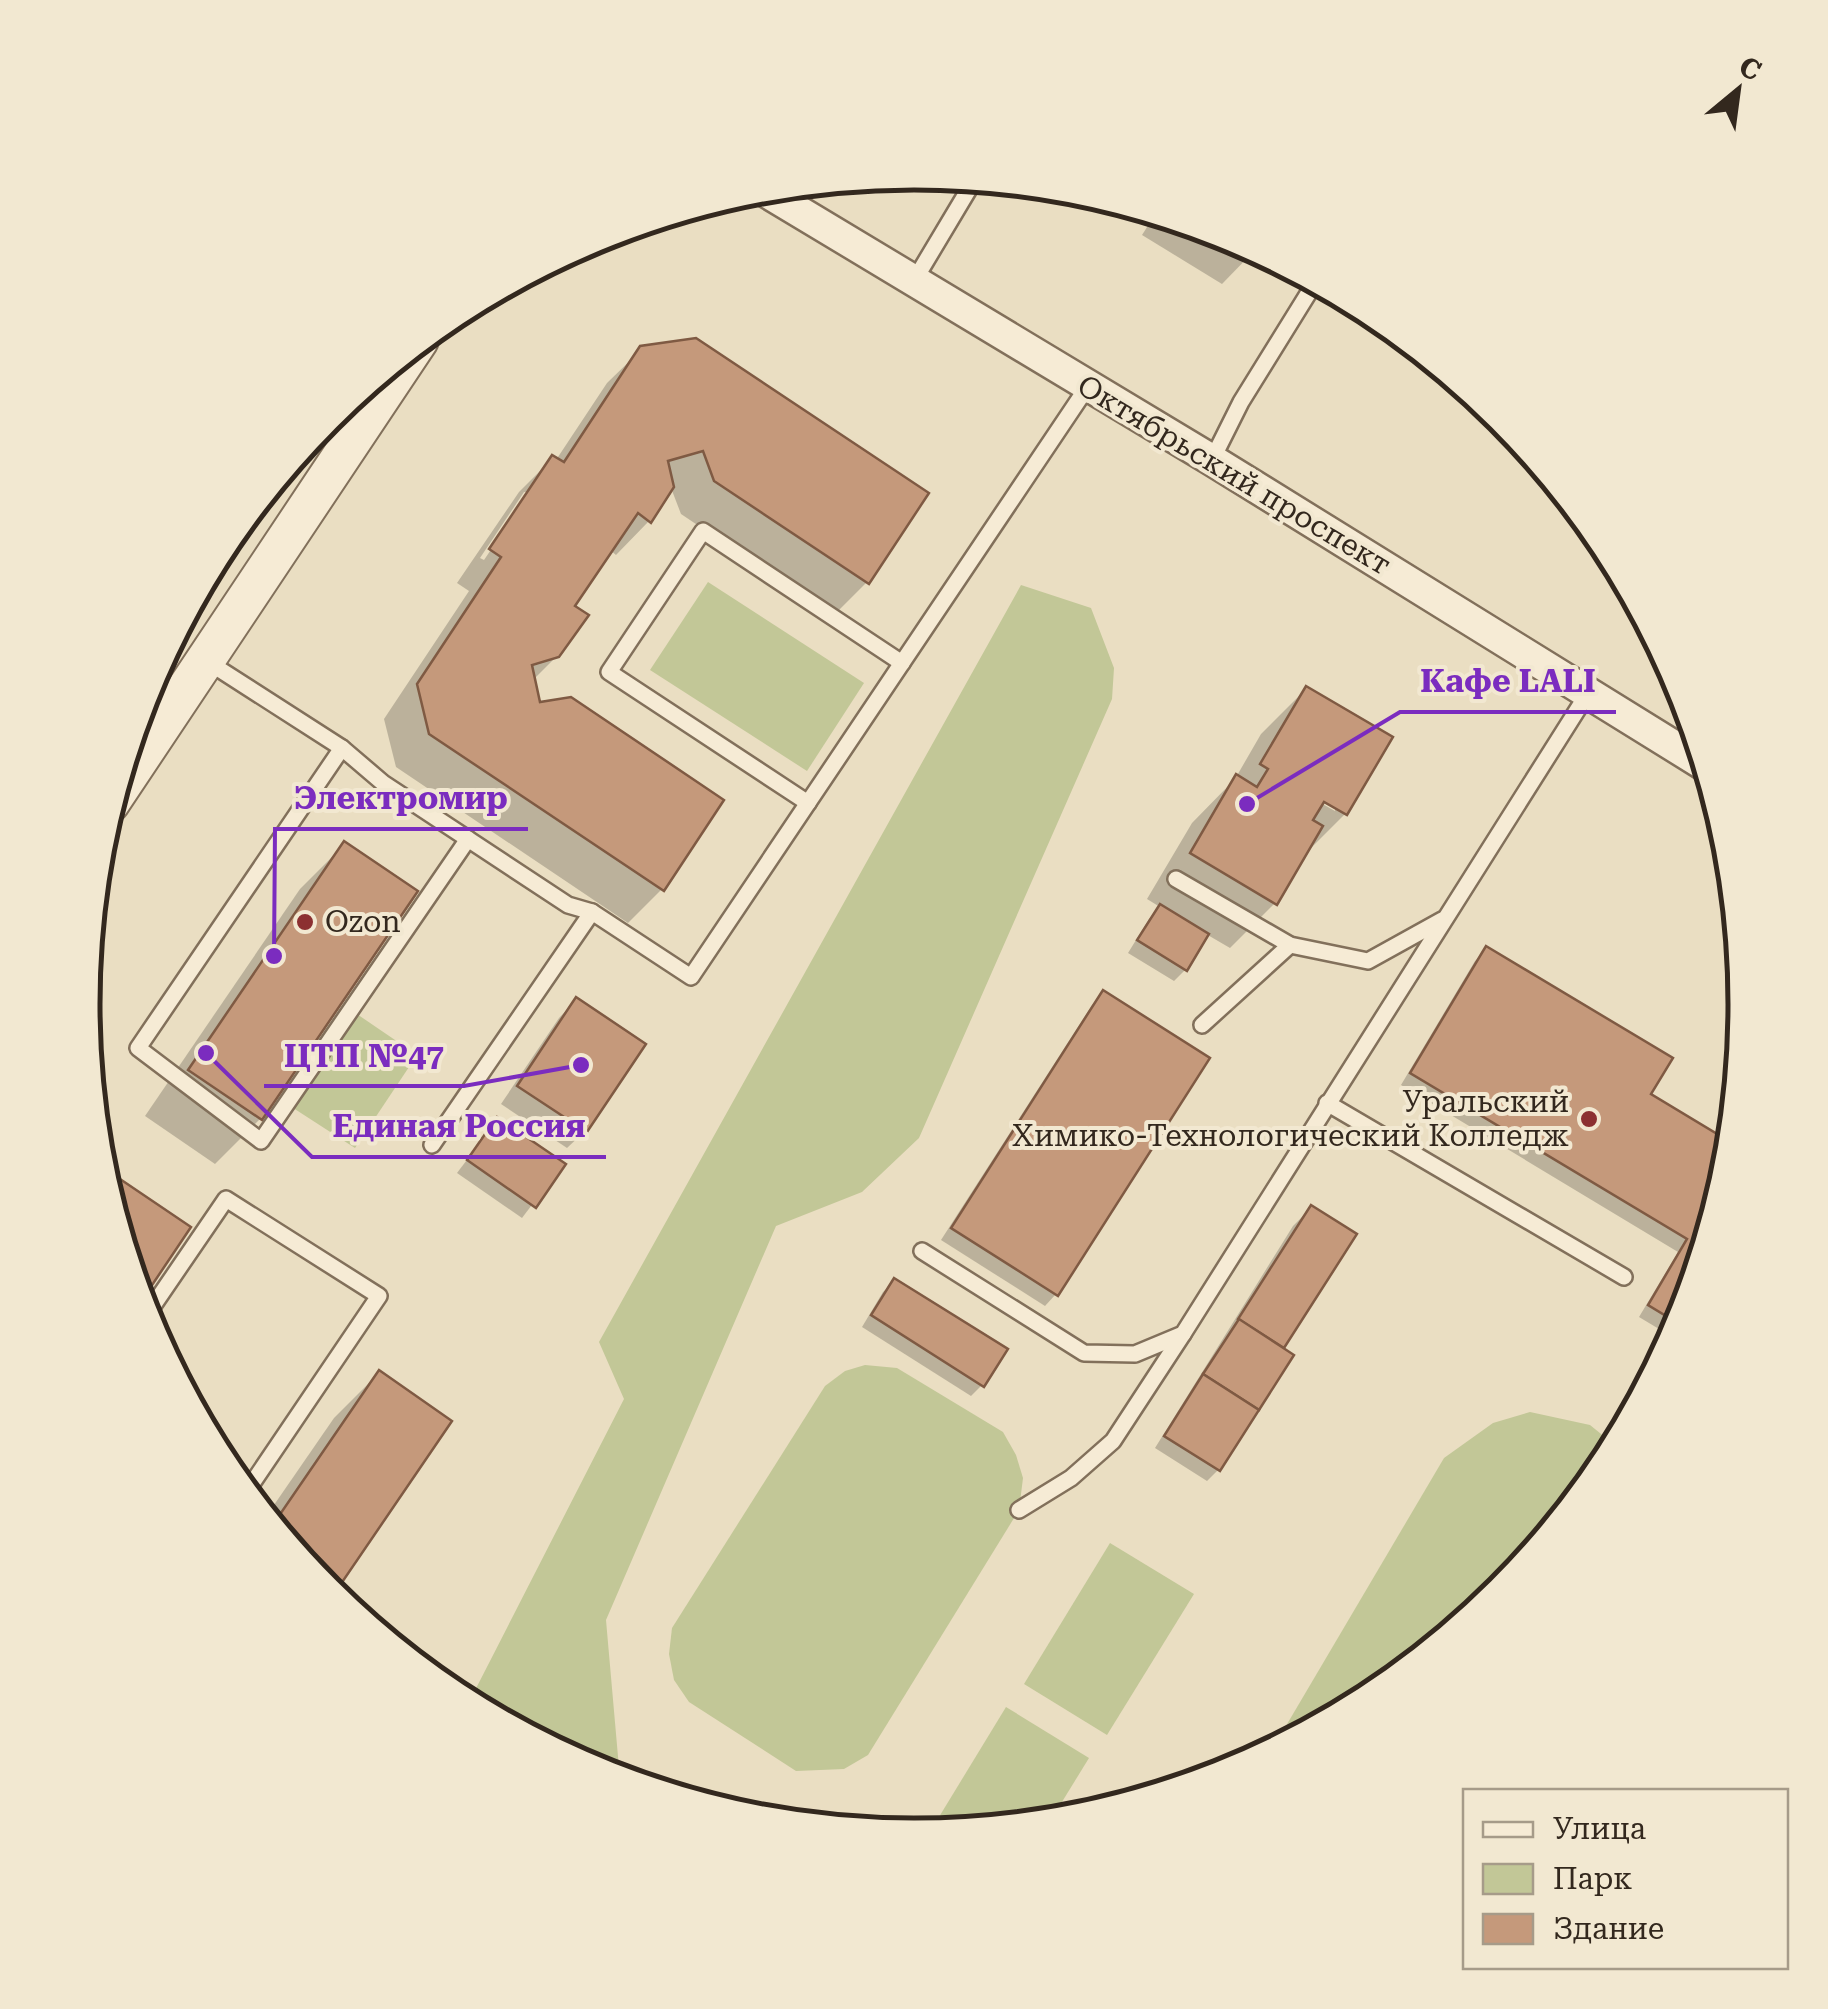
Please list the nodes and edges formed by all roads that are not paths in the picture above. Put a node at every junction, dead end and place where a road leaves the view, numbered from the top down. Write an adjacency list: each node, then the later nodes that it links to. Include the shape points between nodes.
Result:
1 (967, 192): 3 (lane)
2 (782, 201): 3 (street, Октябрьский проспект)
3 (914, 282): 6 (street, Октябрьский проспект)
4 (1309, 293): 7 (lane)
5 (392, 381): 8 (street)
6 (1088, 386): 7 (street, Октябрьский проспект); 9 (lane)
7 (1212, 460): 10 (street, Октябрьский проспект)
8 (205, 660): 11 (lane); 13 (street)
9 (902, 663): 14 (lane); 14 (lane, via 703,531 694,543 610,672)
10 (1588, 693): 12 (street, Октябрьский проспект); 18 (lane)
11 (342, 748): 15 (lane); 15 (lane, via 138,1048 261,1140)
12 (1689, 755)
13 (138, 762)
14 (808, 803): 17 (lane, via 691,978)
15 (468, 839): 17 (lane, via 568,906)
16 (1176, 879): 19 (lane)
17 (592, 912): 22 (lane)
18 (1445, 918): 19 (lane, via 1368,961); 21 (lane)
19 (1290, 945): 20 (lane)
20 (1202, 1025)
21 (1327, 1103): 24 (lane); 26 (lane)
22 (432, 1146)
23 (922, 1251): 26 (lane, via 1084,1353 1134,1354)
24 (1624, 1277)
25 (156, 1300): 27 (lane, via 226,1199 379,1296)
26 (1183, 1334): 28 (lane, via 1113,1441)
27 (254, 1481)
28 (1019, 1510)

